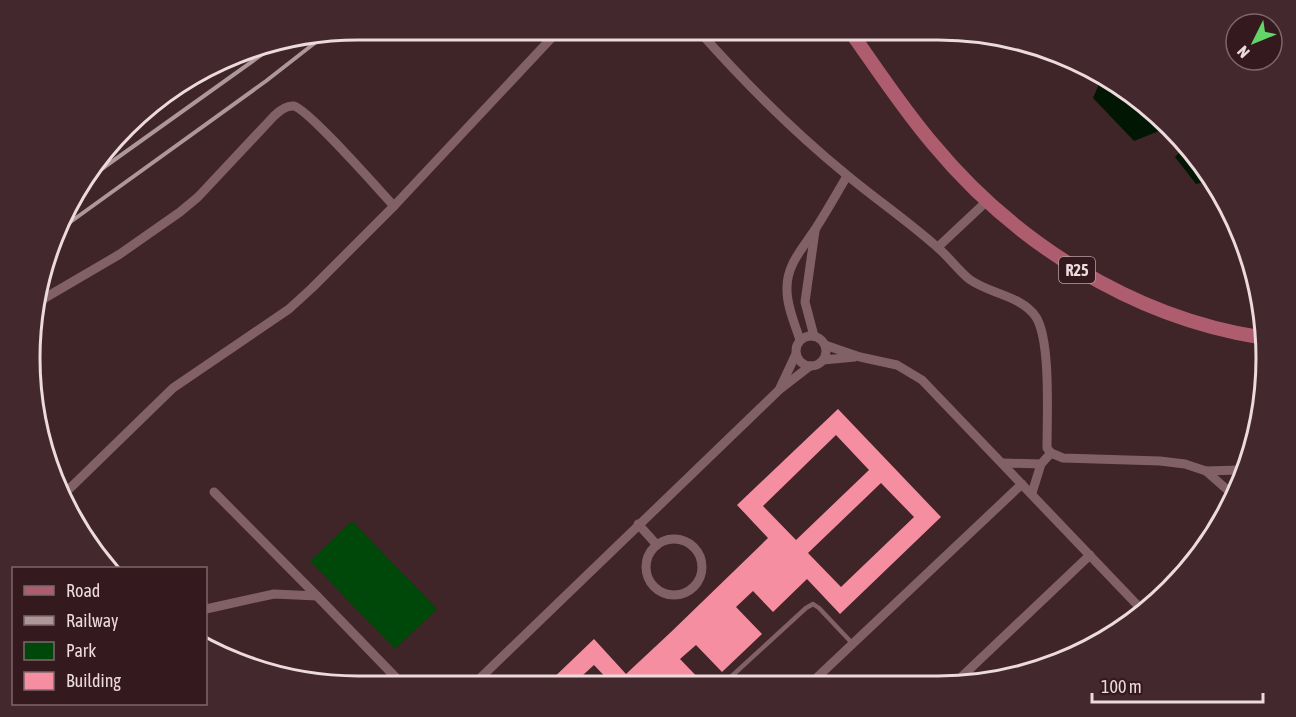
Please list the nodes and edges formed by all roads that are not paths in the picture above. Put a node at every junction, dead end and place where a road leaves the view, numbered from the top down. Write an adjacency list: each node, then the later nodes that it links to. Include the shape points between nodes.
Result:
1 (550, 40): 6 (street)
2 (707, 40): 4 (street, via 787,122)
3 (857, 40): 5 (main road, R25, via 933,145)
4 (847, 176): 7 (street); 8 (street)
5 (987, 201): 8 (street); 13 (main road, R25, via 1017,227 1102,284 1180,316)
6 (394, 206): 11 (street, via 312,119 294,106 287,107 180,212 120,254); 27 (street, via 288,309 173,388)
7 (815, 229): 9 (street, via 792,264); 10 (street)
8 (938, 247): 21 (street, via 973,282 1018,302 1036,317 1045,347 1047,448)
9 (787, 281): 10 (street); 14 (street, via 788,301)
10 (807, 284): 12 (street, via 805,302)
11 (47, 297)
12 (814, 336): 14 (street); 15 (street)
13 (1255, 337)
14 (800, 340): 16 (street)
15 (825, 345): 17 (street); 18 (street)
16 (796, 354): 19 (street); 20 (street)
17 (860, 357): 18 (street); 22 (street, via 897,365 922,380)
18 (823, 360): 19 (street)
19 (810, 366): 20 (street)
20 (779, 390): 31 (street)
21 (1052, 453): 23 (street); 25 (street, via 1064,458 1160,461)
22 (1003, 463): 23 (street); 26 (street)
23 (1041, 464): 30 (street)
24 (1235, 470): 25 (street)
25 (1206, 471): 28 (street)
26 (1022, 484): 30 (street); 37 (street)
27 (69, 489)
28 (1227, 490)
29 (214, 492): 34 (street)
30 (1032, 493): 33 (street)
31 (638, 524): 32 (street); 39 (street)
32 (657, 545): 32 (street, via 665,540 685,541 699,554 702,574 691,590 682,595 655,589 649,581 646,562)
33 (1090, 555): 35 (street); 42 (street)
34 (317, 596): 36 (street, via 274,594); 38 (street)
35 (1138, 605)
36 (207, 609)
37 (853, 644): 40 (lane, via 813,604); 41 (street)
38 (394, 676)
39 (482, 676)
40 (732, 676)
41 (819, 676)
42 (963, 676)

